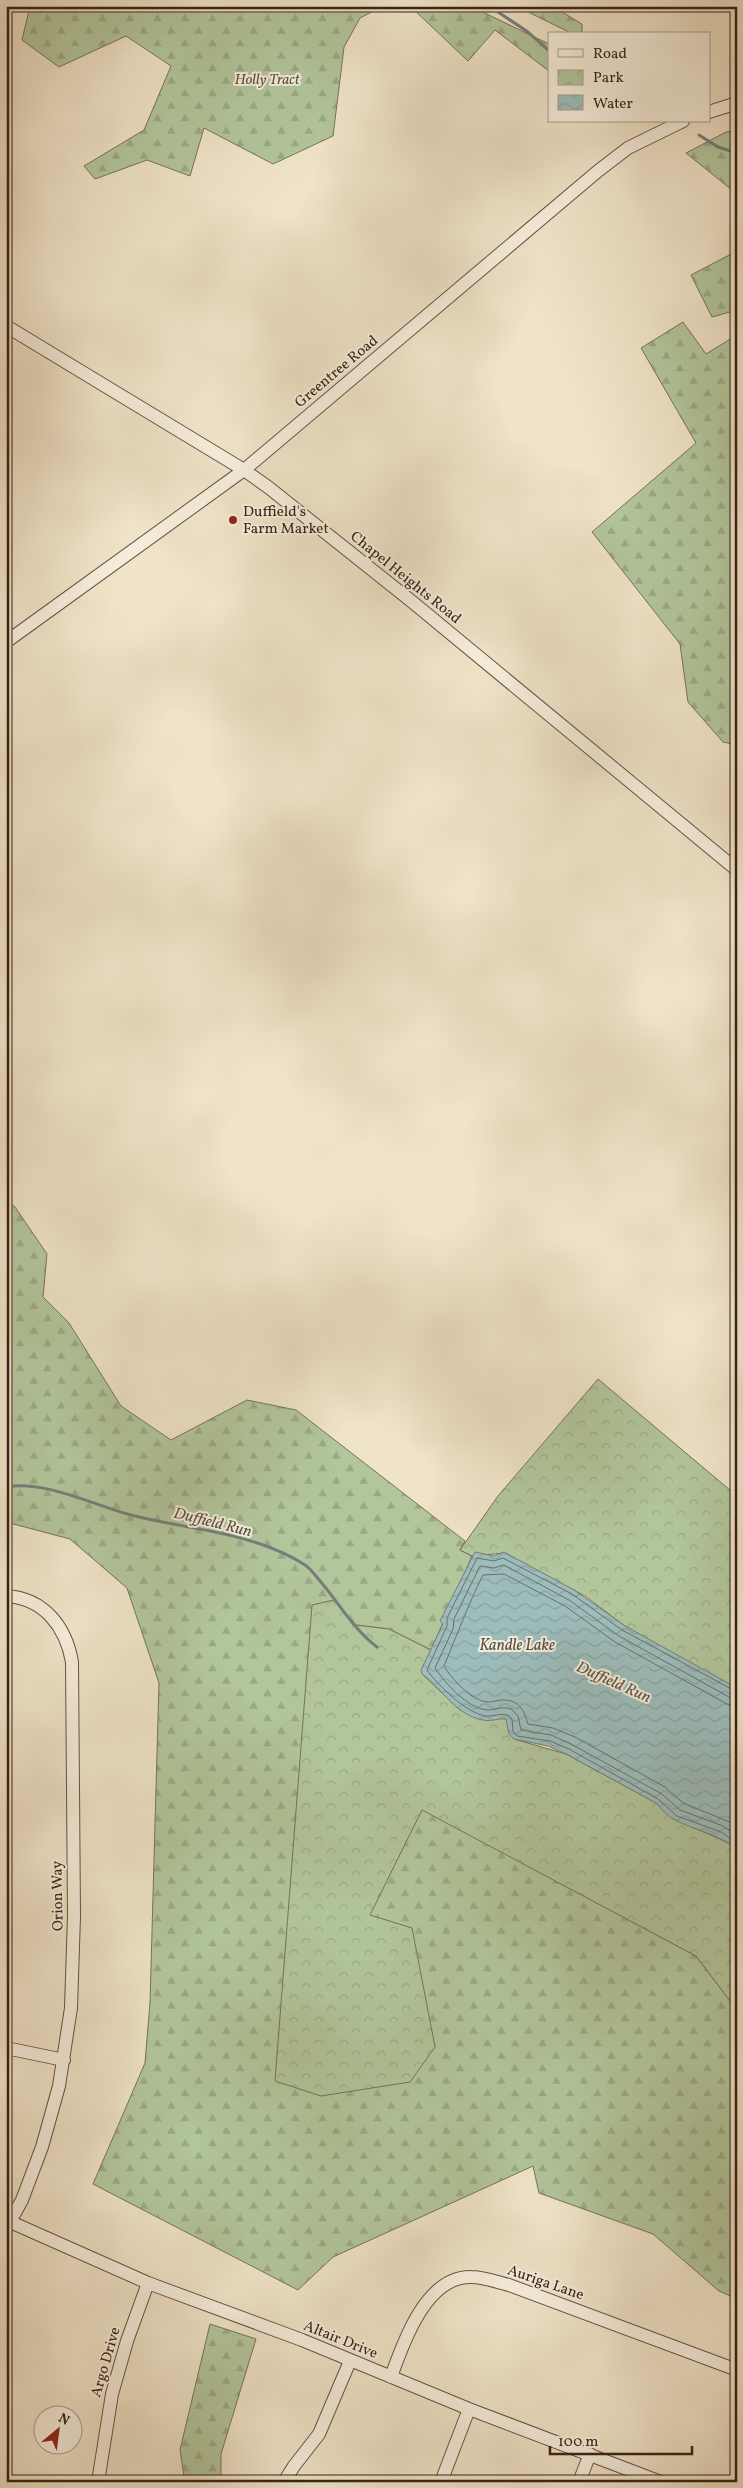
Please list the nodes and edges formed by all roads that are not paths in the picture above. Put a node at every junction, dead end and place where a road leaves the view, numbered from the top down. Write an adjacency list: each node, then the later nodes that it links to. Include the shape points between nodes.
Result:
1 (737, 104): 2 (street)
2 (710, 112)
3 (681, 122): 5 (street, Greentree Road, via 628,148 598,171)
4 (6, 326): 5 (street, Chapel Heights Road)
5 (244, 470): 6 (street, Greentree Road); 7 (street, Chapel Heights Road, via 410,600)
6 (6, 642)
7 (737, 870)
8 (6, 1596): 10 (street, Orion Way, via 22,1597 56,1622 65,1635 72,1662 74,1958)
9 (6, 2048): 10 (street)
10 (64, 2060): 11 (street, Orion Way, via 42,2147 22,2200)
11 (7, 2221): 12 (street, Altair Drive)
12 (148, 2283): 13 (street, Altair Drive); 18 (street, Argo Drive, via 112,2394)
13 (350, 2361): 15 (street, Altair Drive); 19 (street, via 319,2434)
14 (737, 2370): 15 (street, Auriga Lane, via 509,2285 470,2276 446,2285 422,2308 408,2332)
15 (391, 2377): 16 (street, Altair Drive)
16 (469, 2409): 17 (street, Altair Drive); 20 (street)
17 (590, 2454): 21 (street); 22 (street, Altair Drive)
18 (98, 2482)
19 (284, 2482)
20 (441, 2482)
21 (579, 2482)
22 (661, 2482)

